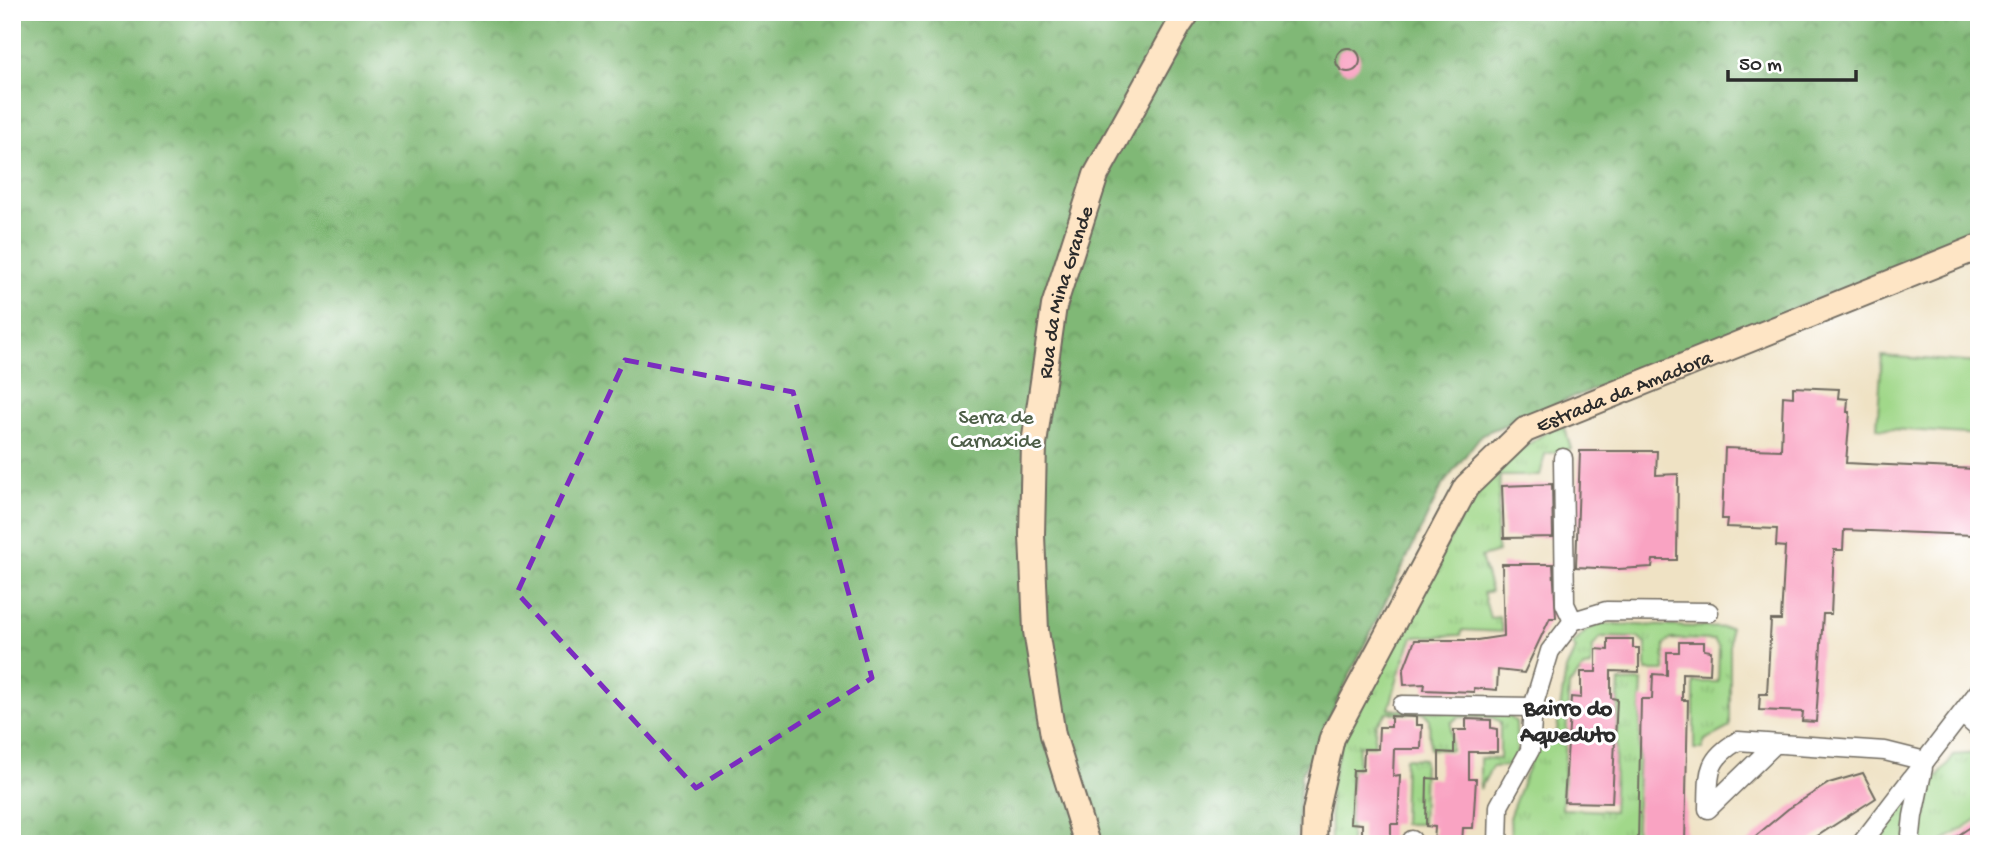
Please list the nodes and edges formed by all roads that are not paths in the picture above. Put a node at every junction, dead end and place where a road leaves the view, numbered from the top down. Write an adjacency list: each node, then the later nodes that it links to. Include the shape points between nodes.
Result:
1 (1188, 12): 13 (street, Rua da Mina Grande, via 1096,176 1054,306 1034,444 1036,631 1053,735)
2 (1979, 247): 14 (street, Estrada da Amadora, via 1525,430 1466,486 1332,738 1315,812)
3 (1563, 458): 5 (street, via 1564,604)
4 (1709, 612): 5 (street, via 1606,611)
5 (1573, 621): 8 (street, via 1550,651)
6 (1979, 691): 9 (street)
7 (1402, 705): 8 (street)
8 (1533, 707): 15 (street, via 1530,750 1499,806)
9 (1962, 714): 10 (street); 12 (street)
10 (1979, 729)
11 (1774, 745): 12 (street, via 1885,751)
12 (1925, 761): 16 (street); 17 (street)
13 (1087, 844)
14 (1316, 844)
15 (1498, 844)
16 (1861, 844)
17 (1910, 844)

